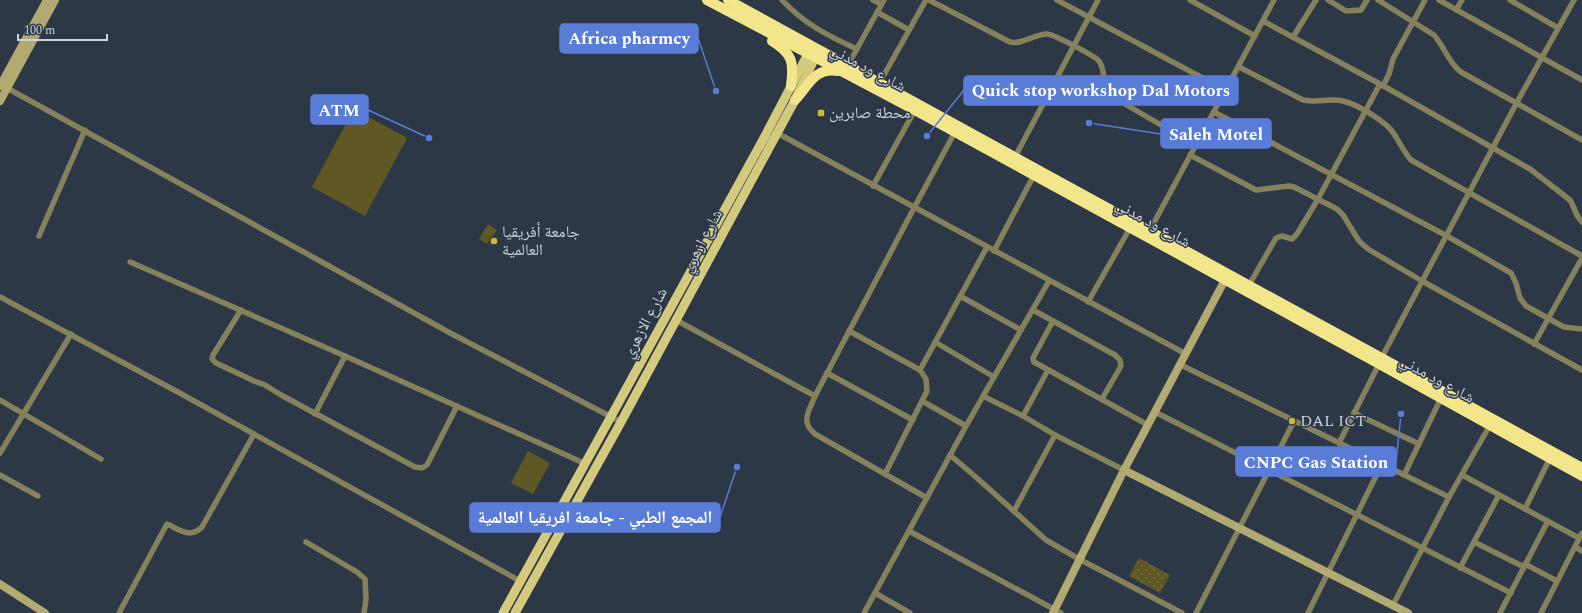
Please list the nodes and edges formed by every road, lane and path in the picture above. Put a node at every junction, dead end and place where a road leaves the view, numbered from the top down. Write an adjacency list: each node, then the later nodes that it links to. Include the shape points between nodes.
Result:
1 (47, 0): 43 (street)
2 (55, 0): 43 (street)
3 (700, 0): 42 (highway, via 770,39 786,51 792,62)
4 (707, 0): 35 (highway, شارع ود مدني)
5 (728, 0): 35 (highway, شارع ود مدني)
6 (782, 0): 34 (street, via 795,15 830,37)
7 (874, 0): 23 (street)
8 (926, 0): 30 (street)
9 (930, 0): 33 (street, via 1010,42 1052,34)
10 (1057, 0): 26 (street)
11 (1098, 0): 26 (street)
12 (1190, 0): 31 (street)
13 (1274, 0): 27 (street)
14 (1316, 0): 32 (street)
15 (1328, 0): 16 (street, via 1346,11 1361,10)
16 (1367, 0)
17 (1378, 0): 28 (street)
18 (1426, 0): 28 (street)
19 (1439, 0): 24 (street)
20 (1462, 0): 24 (street)
21 (1510, 0): 29 (street)
22 (1574, 0): 29 (street)
23 (882, 2): 25 (street)
24 (1456, 10): 36 (street)
25 (877, 12): 30 (street); 34 (street)
26 (1089, 18): 33 (street); 44 (street)
27 (1263, 21): 31 (street); 32 (street)
28 (1413, 22): 41 (street); 47 (street, via 1439,40 1451,62 1461,72)
29 (1558, 28): 36 (street)
30 (909, 30): 40 (street)
31 (1255, 36): 37 (street)
32 (1293, 37): 41 (street)
33 (1074, 46): 55 (street, via 1099,61 1108,94); 58 (street)
34 (857, 49): 38 (street)
35 (814, 52): 38 (highway, شارع ود مدني); 42 (main road, شارع الازهري); 46 (main road, شارع ازهري)
36 (1541, 58): 39 (street); 47 (street)
37 (1239, 66): 44 (street); 49 (street, via 1303,100 1344,101)
38 (846, 68): 40 (highway, شارع ود مدني); 46 (highway, via 821,72); 48 (highway, شارع ود مدني)
39 (1582, 80)
40 (880, 82): 58 (highway, شارع ود مدني)
41 (1382, 85): 49 (street); 56 (street)
42 (791, 86): 59 (main road, شارع الازهري)
43 (4, 87): 45 (street); 51 (street)
44 (1225, 90): 50 (street)
45 (0, 100)
46 (796, 100): 53 (main road, شارع ازهري)
47 (1516, 104): 54 (street); 56 (street)
48 (915, 110): 52 (highway, شارع ود مدني); 62 (street)
49 (1365, 111): 60 (street); 63 (street, via 1386,124 1411,160)
50 (1214, 112): 55 (street); 60 (street)
51 (85, 130): 69 (street); 114 (street, via 452,334)
52 (955, 132): 61 (highway, شارع ود مدني); 65 (street)
53 (777, 133): 59 (main road, شارع ازهري); 62 (street)
54 (1582, 140)
55 (1195, 145): 57 (street)
56 (1493, 148): 63 (street); 66 (street, via 1530,169 1570,200 1576,216)
57 (1190, 155): 64 (street, via 1256,190 1289,186); 68 (street)
58 (1015, 156): 68 (highway, شارع ود مدني)
59 (754, 165): 85 (main road, شارع ازهري); 114 (main road, شارع الازهري)
60 (1331, 174): 64 (street); 70 (street)
61 (1034, 175): 67 (highway, شارع ود مدني); 72 (street)
62 (873, 186): 65 (street)
63 (1469, 193): 70 (street); 73 (street)
64 (1318, 199): 77 (street, via 1341,212 1363,245); 78 (street, via 1292,239 1282,236 1276,238)
65 (914, 208): 71 (street); 89 (street)
66 (1582, 222)
67 (1130, 228): 75 (highway, شارع ود مدني); 81 (street)
68 (1150, 230): 75 (highway, شارع ود مدني)
69 (39, 236)
70 (1447, 236): 77 (street); 84 (street, via 1511,274 1522,303)
71 (987, 247): 72 (street); 80 (street)
72 (994, 251): 76 (street)
73 (1582, 257): 84 (street)
74 (130, 262): 82 (street)
75 (1227, 277): 78 (highway, شارع ود مدني); 93 (street); 95 (highway, شارع ود مدني)
76 (1049, 281): 81 (street); 83 (street)
77 (1422, 281): 92 (street); 95 (street)
78 (1249, 285): 95 (highway, شارع ود مدني)
79 (0, 296): 90 (street)
80 (960, 296): 88 (street); 91 (street)
81 (1088, 302): 93 (street)
82 (241, 310): 94 (street); 112 (street, via 212,359 265,385)
83 (1033, 310): 86 (street); 88 (street)
84 (1548, 319): 87 (street, via 1568,328); 92 (street)
85 (676, 320): 102 (street); 117 (main road, شارع ازهري)
86 (1053, 321): 98 (street, via 1033,360); 105 (street, via 1120,360 1121,366)
87 (1582, 329)
88 (1021, 330): 101 (street)
89 (849, 331): 97 (street); 100 (street)
90 (71, 334): 110 (street); 121 (street)
91 (935, 342): 97 (street); 101 (street)
92 (1534, 344): 99 (street)
93 (1186, 354): 96 (street)
94 (345, 356): 108 (street); 112 (street)
95 (1380, 360): 104 (highway, شارع ود مدني); 111 (street); 131 (highway, شارع ود مدني)
96 (1181, 365): 109 (street); 116 (street)
97 (920, 370): 107 (street, via 927,384)
98 (1048, 370): 105 (street); 113 (street)
99 (1582, 370)
100 (827, 373): 102 (street); 115 (street)
101 (994, 377): 103 (street)
102 (815, 396): 134 (street, via 806,423 808,428)
103 (983, 396): 113 (street); 120 (street)
104 (1441, 398): 119 (highway, شارع ود مدني); 124 (street)
105 (1102, 399): 118 (street)
106 (0, 400): 110 (street)
107 (922, 401): 115 (street); 120 (street)
108 (458, 406): 112 (street, via 428,465 422,468 415,467); 129 (street)
109 (1155, 412): 118 (street); 133 (street)
110 (22, 413): 125 (street); 128 (street)
111 (1354, 413): 123 (street); 124 (street)
112 (315, 414)
113 (1023, 416): 122 (street)
114 (611, 417): 117 (street); 129 (main road, شارع الازهري)
115 (913, 420): 134 (street)
116 (1294, 421): 123 (street); 133 (street)
117 (621, 422): 170 (main road, شارع ازهري)
118 (1148, 425): 132 (street)
119 (1490, 425): 127 (highway, شارع ود مدني); 137 (street)
120 (966, 426): 126 (street)
121 (254, 434): 159 (street); 167 (street, via 202,527 196,533 190,534 167,524)
122 (1055, 435): 132 (street); 144 (street)
123 (1339, 443): 130 (street)
124 (1419, 444): 136 (street)
125 (0, 453)
126 (950, 456): 142 (street); 144 (street)
127 (1550, 458): 138 (highway, شارع ود مدني); 143 (street)
128 (101, 459)
129 (586, 464): 159 (main road, شارع الازهري)
130 (1382, 464): 136 (street); 145 (street)
131 (1582, 468)
132 (1124, 470): 147 (street); 155 (street)
133 (1269, 470): 145 (street); 147 (street)
134 (885, 474): 142 (street)
135 (0, 475): 140 (street)
136 (1404, 475): 141 (street)
137 (1462, 475): 139 (street); 141 (street)
138 (1582, 476)
139 (1499, 495): 143 (street); 151 (street)
140 (38, 496)
141 (1449, 497): 153 (street)
142 (927, 498): 148 (street)
143 (1525, 509): 146 (street)
144 (1014, 512): 155 (street, via 1046,540)
145 (1357, 514): 153 (street); 158 (street)
146 (1548, 521): 149 (street); 156 (street)
147 (1240, 527): 158 (street); 174 (street)
148 (909, 531): 162 (street); 165 (street)
149 (1581, 535): 152 (street)
150 (306, 542): 168 (street, via 357,572 364,579)
151 (1474, 542): 156 (street); 157 (street)
152 (1575, 547): 154 (street); 160 (street)
153 (1422, 548): 157 (street); 164 (street)
154 (1582, 551)
155 (1079, 559): 165 (street); 173 (street)
156 (1525, 565): 160 (street); 163 (street)
157 (1460, 568): 163 (street)
158 (1329, 572): 164 (street); 175 (street)
159 (520, 581): 169 (main road, شارع الازهري)
160 (1557, 581): 178 (street)
161 (0, 584): 166 (street)
162 (876, 593): 171 (street); 172 (street)
163 (1510, 593): 177 (street)
164 (1393, 605): 176 (street)
165 (1056, 612)
166 (45, 613)
167 (119, 613)
168 (364, 613)
169 (503, 613)
170 (515, 613)
171 (864, 613)
172 (910, 613)
173 (1182, 613)
174 (1196, 613)
175 (1308, 613)
176 (1408, 613)
177 (1500, 613)
178 (1541, 613)

